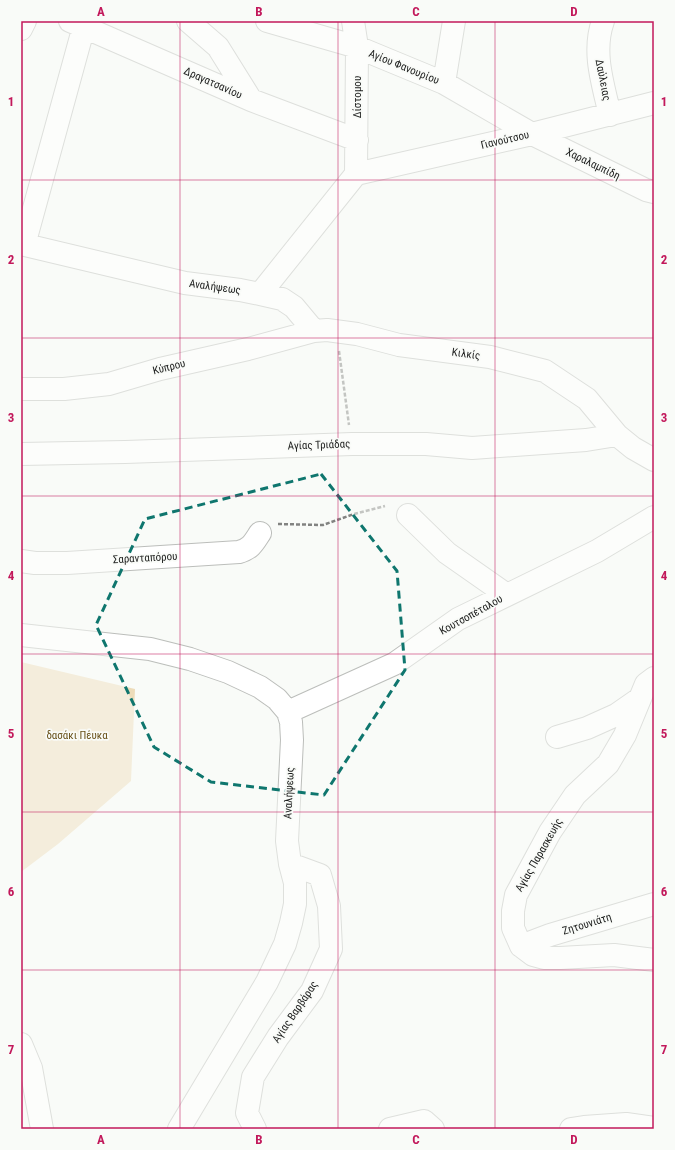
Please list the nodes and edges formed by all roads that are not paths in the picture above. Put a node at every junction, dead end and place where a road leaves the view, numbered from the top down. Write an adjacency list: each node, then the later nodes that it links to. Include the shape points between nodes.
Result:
1 (25, 21): 8 (street)
2 (188, 21): 11 (street, via 218,47)
3 (267, 21): 9 (street, Αγίου Φανουρίου)
4 (353, 21): 9 (street, Δίστομου)
5 (454, 21): 10 (street)
6 (603, 21): 13 (street, Δαύλειας, via 598,60)
7 (77, 24): 11 (street, Δραγατσανίου); 18 (street)
8 (21, 29)
9 (357, 47): 10 (street, Αγίου Φανουρίου); 15 (street, Δίστομου)
10 (444, 83): 14 (street, Αγίου Φανουρίου)
11 (252, 100): 15 (street, Δραγατσανίου)
12 (654, 103): 13 (street, Γιανούτσου)
13 (610, 115): 14 (street, Γιανούτσου)
14 (532, 134): 16 (street, Γιανούτσου); 17 (street, Χαραλαμπίδη)
15 (357, 140): 16 (street, Δίστομου)
16 (356, 174): 19 (street)
17 (654, 192)
18 (22, 244): 19 (street, Αναλήψεως, via 185,283)
19 (260, 294): 20 (street, via 282,300 294,307)
20 (314, 331): 21 (street, Κύπρου, via 109,384 64,389); 22 (street, Κιλκίς, via 338,331 399,345 490,357 545,371 586,399)
21 (21, 389)
22 (617, 435): 23 (street, Αγίας Τριάδας, via 586,440 472,448 426,444 352,444); 24 (street, Κιλκίς)
23 (21, 454)
24 (654, 460)
25 (408, 515): 29 (street, via 447,553)
26 (654, 516): 29 (street, Κουτσοπέταλου, via 597,551)
27 (260, 533): 28 (street, Σαρανταπόρου, via 252,546 239,552 67,563)
28 (21, 561)
29 (507, 595): 33 (street, Κουτσοπέταλου, via 458,619 394,664)
30 (21, 635): 33 (street, via 150,649 190,659 228,672 260,687 277,699)
31 (654, 678): 32 (street, Αγίας Παρασκευής, via 646,684)
32 (639, 699): 34 (street, via 616,715 587,728); 37 (street, Αγίας Παρασκευής, via 608,764 575,795 550,832 516,895 513,928)
33 (288, 712): 35 (street, Αναλήψεως, via 292,740 287,841)
34 (557, 737)
35 (290, 864): 42 (street, Αναλήψεως, via 295,883 295,904 286,944 267,982); 43 (street, Αγίας Βαρβάρας, via 320,875 329,906 331,949 312,991 278,1037 253,1077 248,1113)
36 (654, 904): 37 (street, Ζητουνιάτη)
37 (521, 946): 38 (street, via 533,955 544,958 614,955)
38 (654, 960)
39 (21, 1044): 41 (street, via 31,1068)
40 (654, 1128): 46 (street, via 626,1124)
41 (42, 1129)
42 (179, 1129)
43 (255, 1129)
44 (390, 1129): 45 (street, via 424,1121)
45 (433, 1129)
46 (571, 1129)

